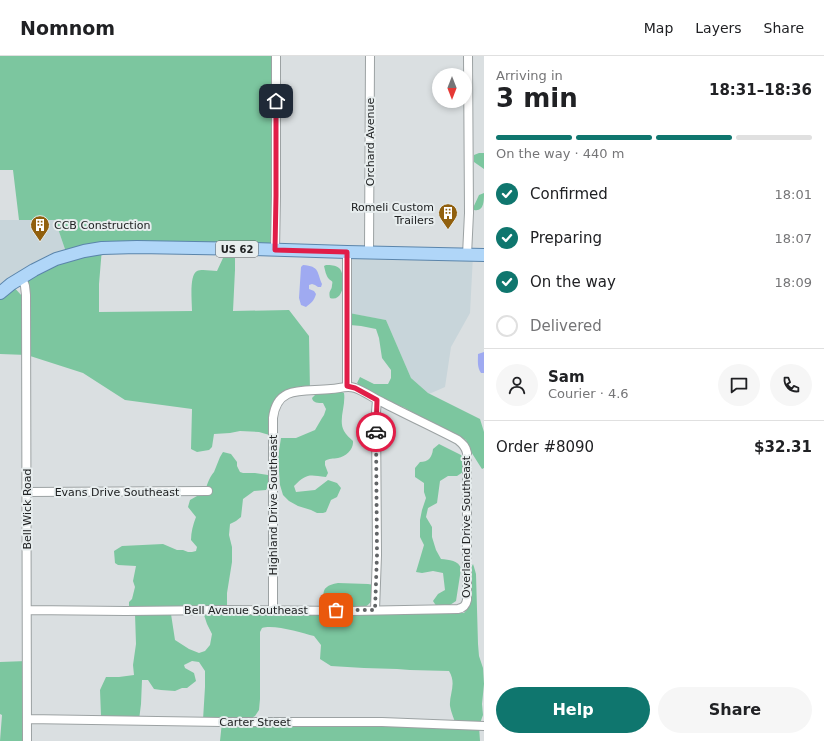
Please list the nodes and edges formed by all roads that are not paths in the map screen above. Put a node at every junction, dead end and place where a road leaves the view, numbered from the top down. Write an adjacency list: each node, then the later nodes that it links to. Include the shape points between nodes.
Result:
1 (276, 56): 4 (street)
2 (370, 56): 6 (street, Orchard Avenue)
3 (468, 56): 7 (street)
4 (275, 250): 5 (main road, US 62); 9 (main road, US 62, via 102,248 62,257)
5 (347, 252): 6 (main road, US 62); 11 (street)
6 (369, 252): 7 (main road, US 62)
7 (468, 255): 8 (main road, US 62)
8 (484, 255)
9 (22, 278): 10 (main road, US 62); 14 (street, Bell Wick Road, via 26,295)
10 (0, 293)
11 (347, 386): 12 (street); 17 (street, Highland Drive Southeast, via 292,392 279,400 276,406 273,418)
12 (377, 400): 15 (street, Overland Drive Southeast, via 458,440 465,447 467,600); 18 (street)
13 (208, 491): 14 (street, Evans Drive Southeast)
14 (27, 492): 16 (street, Bell Wick Road)
15 (464, 606): 18 (street, Bell Avenue Southeast, via 458,609)
16 (27, 610): 17 (street, Bell Avenue Southeast); 19 (street, Bell Wick Road)
17 (273, 610): 18 (street, Bell Avenue Southeast)
18 (375, 610)
19 (27, 719): 20 (street, Carter Street, via 382,722); 21 (street, Bell Wick Road)
20 (484, 726)
21 (27, 741)

